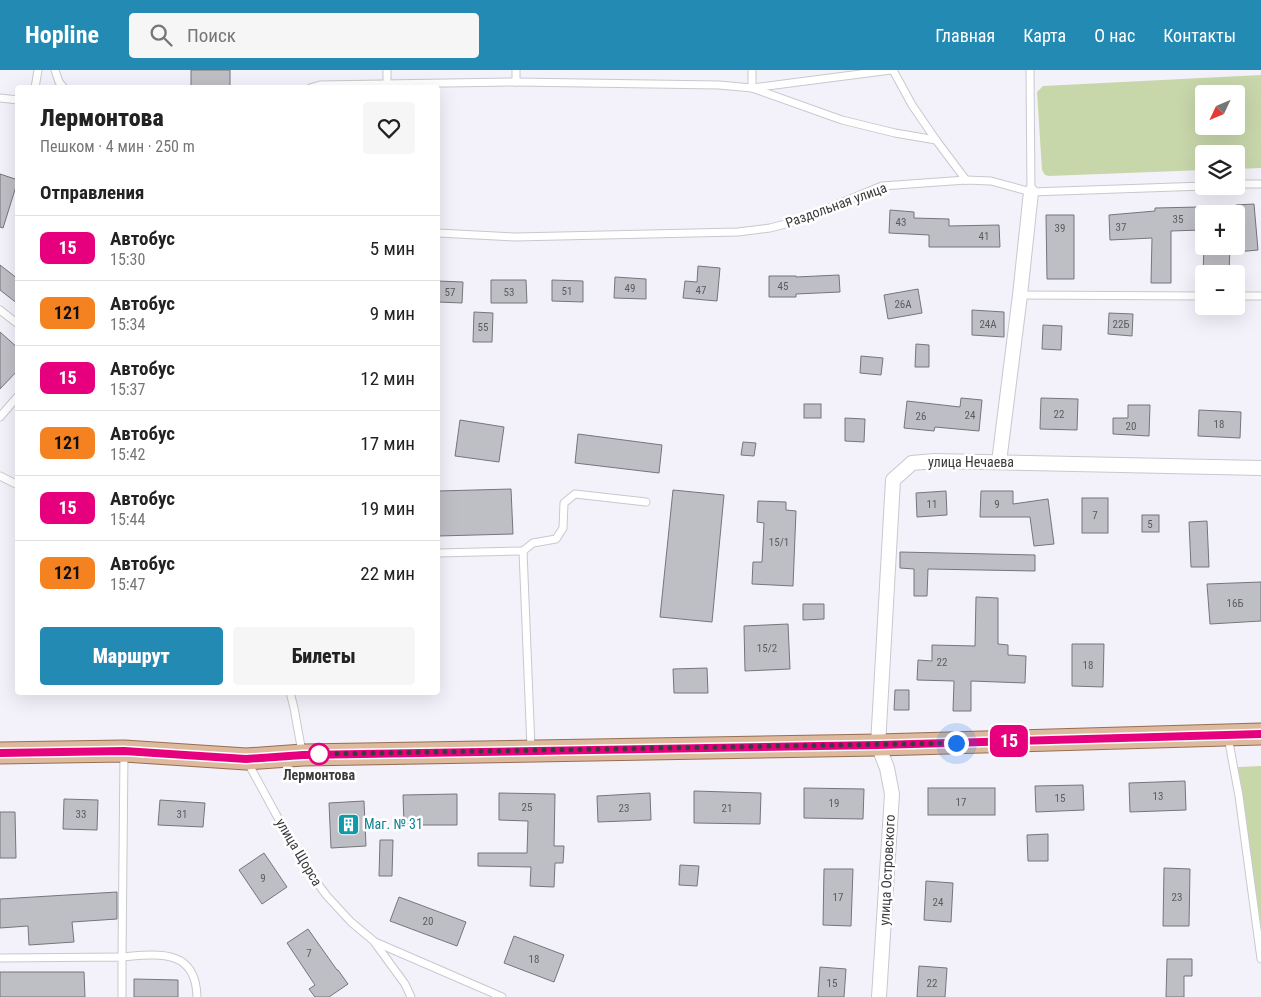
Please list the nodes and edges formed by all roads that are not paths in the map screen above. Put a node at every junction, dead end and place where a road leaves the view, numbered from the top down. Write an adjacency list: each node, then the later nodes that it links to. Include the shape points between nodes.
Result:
1 (38, 70): 9 (lane)
2 (55, 70): 10 (lane)
3 (387, 70): 11 (lane)
4 (516, 70): 8 (lane)
5 (752, 70): 12 (lane)
6 (892, 70): 12 (lane); 15 (lane)
7 (1030, 70): 20 (lane)
8 (516, 82): 11 (lane); 12 (lane)
9 (36, 85)
10 (62, 85)
11 (387, 85)
12 (752, 88): 15 (lane, via 842,120)
13 (0, 98): 14 (lane)
14 (15, 100)
15 (936, 140): 16 (lane)
16 (966, 180): 20 (lane, Раздольная улица, via 991,181); 21 (lane, Раздольная улица, via 882,186 796,221 738,232 515,237)
17 (1245, 184): 18 (lane)
18 (1261, 184)
19 (1195, 186): 20 (lane, Раздольная улица)
20 (1031, 192): 22 (street)
21 (440, 233)
22 (1020, 295): 23 (lane); 30 (street)
23 (1195, 296)
24 (1245, 296): 25 (lane)
25 (1261, 296)
26 (0, 310): 27 (lane)
27 (15, 322)
28 (15, 400): 29 (lane)
29 (0, 417)
30 (999, 462): 31 (street, улица Нечаева); 40 (street, улица Нечаева, via 912,463 893,480)
31 (1261, 468)
32 (0, 476): 33 (lane)
33 (15, 484)
34 (646, 502): 35 (lane, via 575,494 564,503 563,528 556,539 533,543)
35 (523, 551): 36 (lane); 42 (lane)
36 (440, 553)
37 (291, 695): 44 (lane)
38 (1261, 734): 39 (main road)
39 (1228, 735): 40 (main road); 49 (lane)
40 (878, 745): 42 (main road); 54 (street, улица Островского, via 892,794)
41 (124, 751): 43 (main road); 45 (main road); 47 (lane)
42 (531, 751): 44 (main road)
43 (0, 753)
44 (303, 755): 45 (main road)
45 (246, 759): 46 (lane, улица Щорса, via 303,864 351,922)
46 (375, 942): 52 (lane); 53 (lane, улица Щорса)
47 (122, 957): 48 (lane); 50 (lane); 51 (lane, via 159,954 176,958 191,969)
48 (0, 958)
49 (1261, 959)
50 (122, 997)
51 (197, 997)
52 (411, 997)
53 (502, 997)
54 (880, 997)

